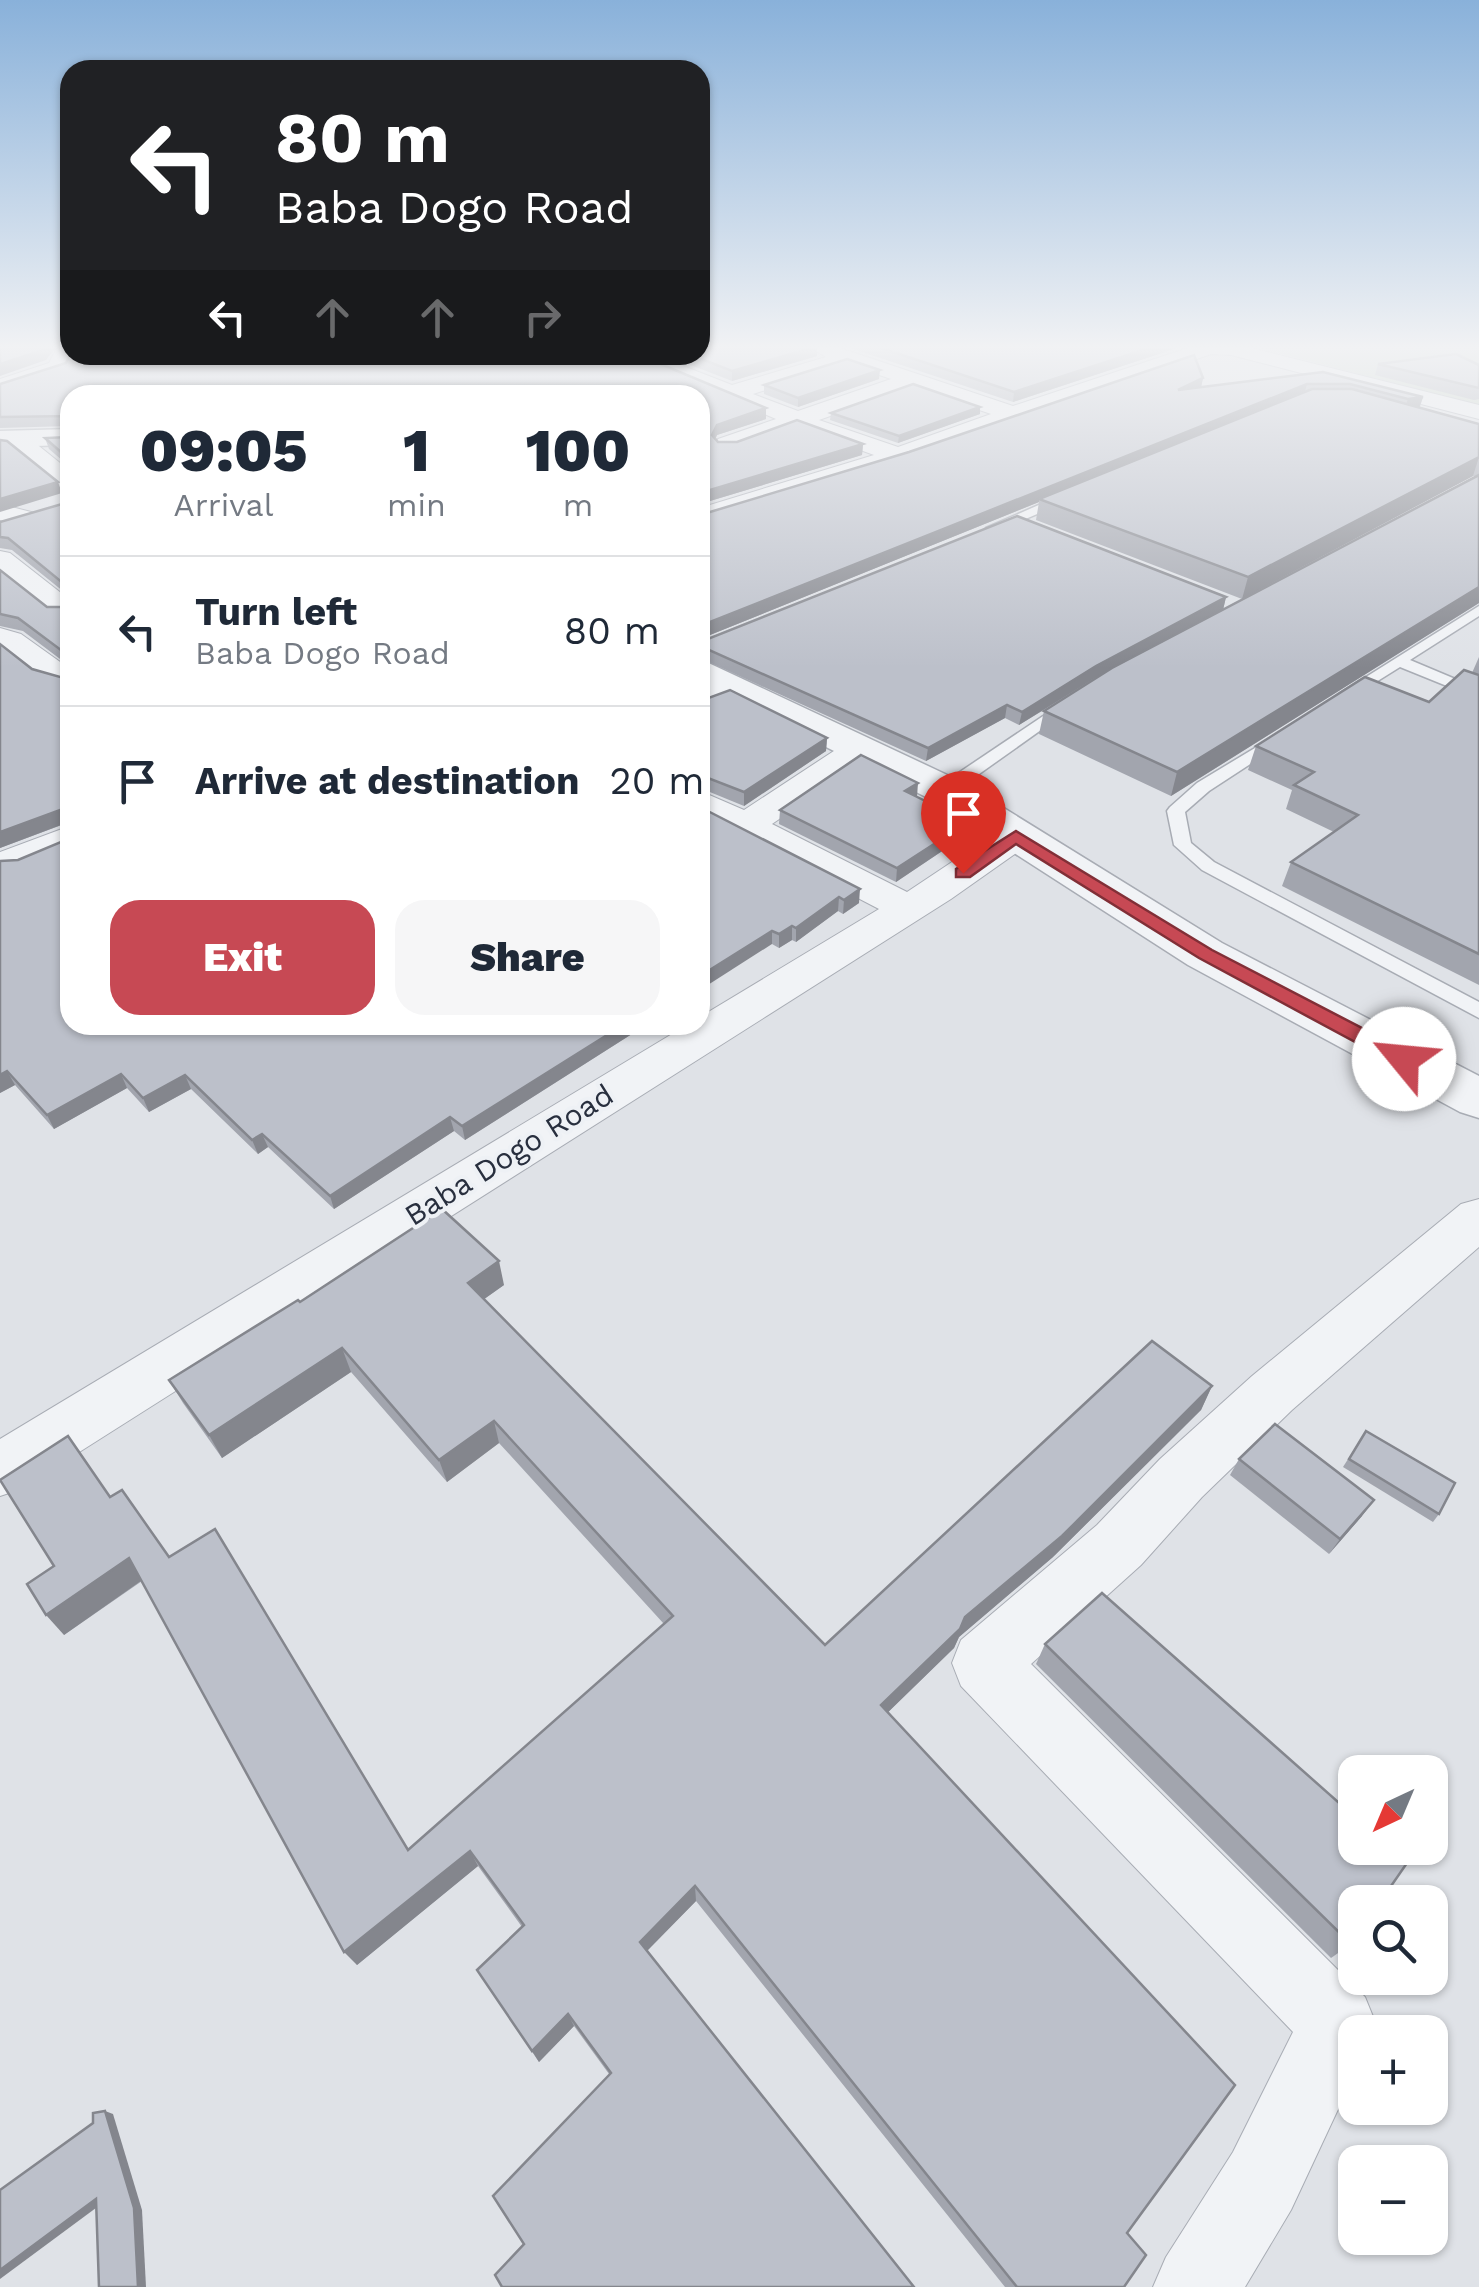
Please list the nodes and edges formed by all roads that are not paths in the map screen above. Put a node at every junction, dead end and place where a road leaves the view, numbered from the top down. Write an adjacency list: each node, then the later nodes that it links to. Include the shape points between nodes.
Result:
1 (35, 455): 3 (street)
2 (898, 455): 6 (street)
3 (60, 478)
4 (1085, 489): 8 (lane)
5 (60, 491): 7 (street)
6 (710, 513)
7 (8, 519)
8 (1013, 519): 9 (lane); 10 (lane)
9 (1031, 526)
10 (978, 534)
11 (0, 559): 12 (street)
12 (60, 604)
13 (1479, 610): 16 (lane)
14 (60, 612): 15 (street)
15 (2, 638): 17 (street)
16 (1399, 662): 20 (lane); 21 (lane)
17 (60, 677)
18 (710, 687): 23 (street)
19 (1084, 694): 24 (lane)
20 (1479, 694)
21 (1334, 703)
22 (1301, 724): 32 (lane, via 1176,812 1182,846)
23 (858, 750): 24 (street); 26 (street)
24 (945, 790): 27 (street)
25 (710, 807): 26 (street)
26 (747, 825): 30 (street)
27 (1016, 836): 30 (street, Baba Dogo Road); 34 (street, via 1206,954)
28 (60, 841): 29 (street)
29 (10, 862)
30 (908, 908): 31 (street, Baba Dogo Road)
31 (710, 1011)
32 (1479, 1011)
33 (663, 1036): 36 (street, Baba Dogo Road)
34 (1479, 1100)
35 (1479, 1218): 37 (street, via 1272,1392 1119,1545 984,1664 1338,2024 1262,2181)
36 (0, 1470)
37 (1196, 2287)

